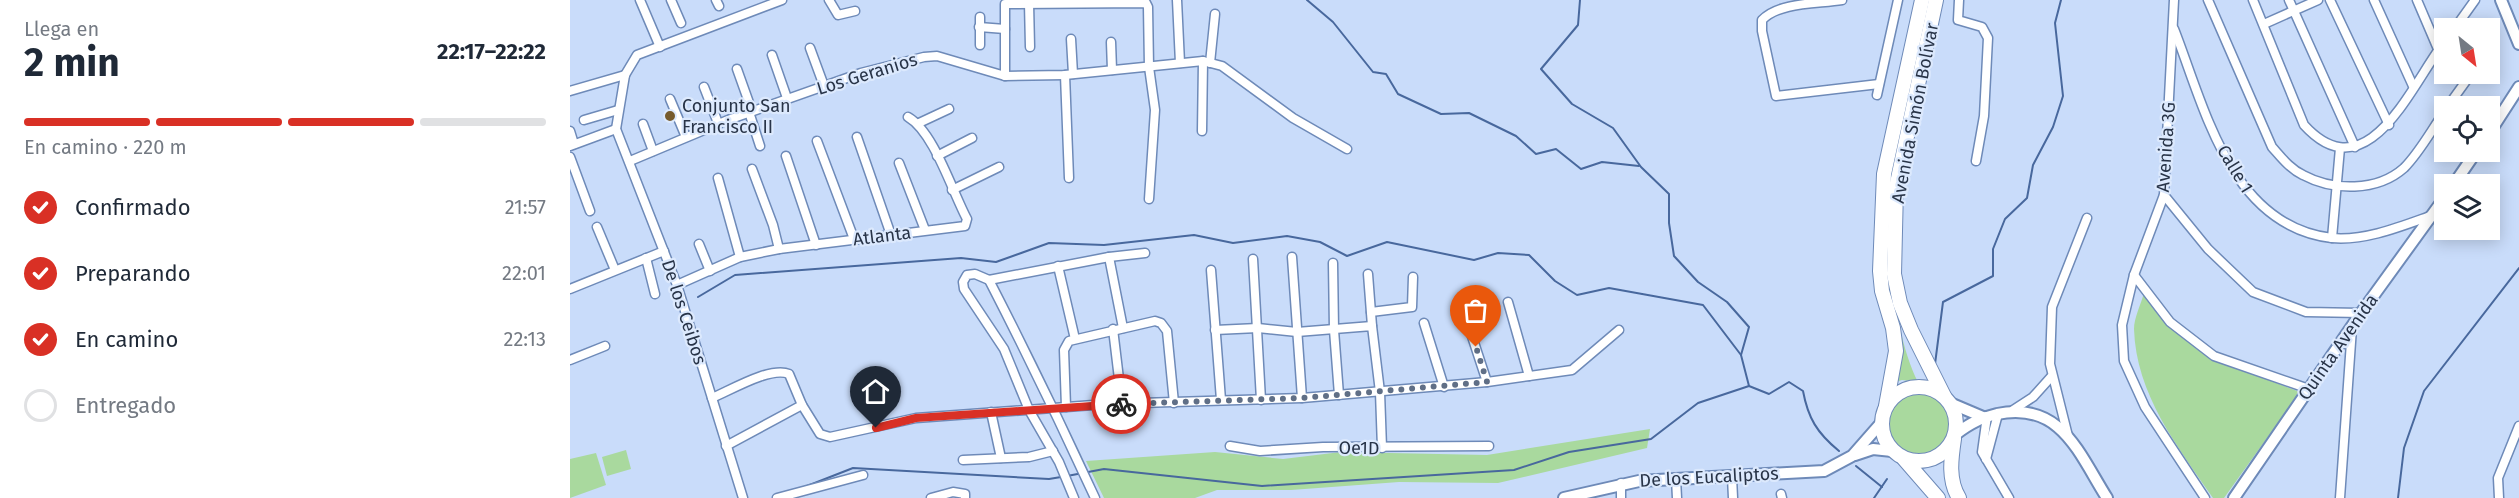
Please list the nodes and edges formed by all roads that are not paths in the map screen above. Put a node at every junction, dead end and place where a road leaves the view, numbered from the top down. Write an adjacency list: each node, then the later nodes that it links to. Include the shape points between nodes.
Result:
1 (640, 0): 40 (street)
2 (671, 0): 30 (street)
3 (782, 0): 40 (street)
4 (830, 0): 25 (street, via 838,15)
5 (1177, 0): 46 (street)
6 (1842, 0): 53 (street, via 1780,9 1762,20 1776,96)
7 (1898, 0): 53 (street)
8 (1922, 0): 162 (highway, Avenida Simón Bolívar, via 1884,174 1880,271 1896,351)
9 (1936, 0): 158 (highway, Avenida Simón Bolívar, via 1896,188 1894,274 1907,321)
10 (1959, 0): 90 (street, via 1958,20 1982,27 1988,38 1984,116)
11 (2174, 0): 32 (street, Avenida 3G)
12 (2208, 0): 96 (street, via 2272,147 2303,175)
13 (2253, 0): 31 (street)
14 (2289, 0): 26 (street)
15 (2318, 0): 26 (street)
16 (2330, 0): 71 (street)
17 (2374, 0): 55 (street)
18 (2417, 0): 36 (street)
19 (2475, 0): 29 (street)
20 (2501, 0): 38 (street)
21 (1039, 1): 22 (street); 24 (street)
22 (1089, 1): 47 (street, via 1146,3)
23 (1008, 3): 24 (street); 34 (street)
24 (1029, 3): 41 (street)
25 (855, 11)
26 (2294, 11): 31 (street); 82 (street)
27 (1215, 14): 45 (street)
28 (980, 17): 33 (street)
29 (2463, 18)
30 (681, 23)
31 (2264, 24): 83 (street, via 2304,125 2313,136)
32 (2172, 25): 98 (street, Avenida 3G); 106 (street, Calle 1, via 2224,156 2250,196 2274,216 2304,232)
33 (979, 27): 34 (street); 39 (street)
34 (1005, 29): 52 (street)
35 (1071, 39): 50 (street)
36 (2434, 40)
37 (1111, 42): 49 (street)
38 (2519, 44)
39 (980, 45)
40 (660, 47): 51 (street, via 637,55)
41 (1030, 47)
42 (810, 48): 54 (street)
43 (772, 55): 61 (street)
44 (2434, 55): 55 (street)
45 (1207, 62): 46 (street, Los Geranios); 75 (street); 84 (street, via 1222,66 1293,118)
46 (1180, 63): 47 (street, Los Geranios)
47 (1149, 66): 49 (street, Los Geranios); 99 (street, via 1155,110)
48 (737, 69): 64 (street)
49 (1112, 70): 50 (street, Los Geranios)
50 (1069, 74): 52 (street, Los Geranios); 95 (street)
51 (625, 75): 58 (street); 63 (street)
52 (1005, 76): 54 (street, Los Geranios, via 931,56)
53 (1880, 84): 59 (street)
54 (824, 86): 61 (street, Los Geranios)
55 (2413, 86): 71 (street)
56 (704, 87): 68 (street)
57 (2519, 87): 65 (street)
58 (570, 91)
59 (1877, 95)
60 (670, 99): 76 (street)
61 (787, 99): 64 (street, Los Geranios)
62 (949, 109): 69 (street)
63 (618, 110): 67 (street); 73 (street)
64 (750, 112): 68 (street, Los Geranios); 81 (street)
65 (2500, 116)
66 (908, 117): 69 (street)
67 (584, 120)
68 (718, 123): 76 (street, Los Geranios)
69 (919, 123): 87 (street, Atlanta)
70 (643, 124): 85 (street)
71 (2389, 124): 82 (street)
72 (2434, 127): 96 (street, via 2410,161 2393,176 2371,184)
73 (616, 129): 80 (street); 89 (street, De los Ceibos)
74 (570, 130): 80 (street)
75 (1202, 131)
76 (686, 137): 85 (street, Los Geranios)
77 (857, 137): 105 (street)
78 (972, 138): 87 (street)
79 (817, 141): 107 (street)
80 (572, 145)
81 (760, 146)
82 (2355, 147): 83 (street)
83 (2340, 148): 96 (street)
84 (1347, 149)
85 (653, 151): 89 (street, Los Geranios)
86 (786, 156): 109 (street)
87 (937, 156): 97 (street, Atlanta)
88 (570, 157): 100 (street)
89 (630, 161): 111 (street, De los Ceibos)
90 (1976, 161)
91 (899, 163): 104 (street)
92 (999, 167): 97 (street)
93 (752, 169): 110 (street)
94 (718, 178): 113 (street)
95 (1069, 178)
96 (2335, 188): 106 (street)
97 (952, 190): 104 (street, Atlanta, via 967,225)
98 (2164, 195): 124 (street, Avenida 3G); 133 (street, via 2208,249 2253,292 2306,312)
99 (1149, 199)
100 (590, 211)
101 (2433, 214): 106 (street, Calle 1, via 2389,231); 133 (street, Quinta Avenida)
102 (2087, 218): 148 (street, via 2052,307)
103 (597, 227): 120 (street)
104 (925, 230): 105 (street, Atlanta)
105 (891, 235): 107 (street, Atlanta)
106 (2332, 238)
107 (854, 239): 109 (street, Atlanta)
108 (699, 244): 122 (street)
109 (816, 245): 110 (street, Atlanta)
110 (779, 249): 113 (street, Atlanta)
111 (664, 251): 116 (street); 127 (street, De los Ceibos)
112 (1145, 253): 114 (street)
113 (740, 257): 122 (street, Atlanta)
114 (1109, 257): 119 (street); 137 (street)
115 (1292, 257): 143 (street)
116 (646, 258): 120 (street); 129 (street)
117 (1253, 259): 138 (street)
118 (1333, 262): 141 (street)
119 (1058, 266): 126 (street); 144 (street)
120 (615, 270): 128 (street)
121 (1211, 270): 140 (street)
122 (710, 271): 127 (street, Atlanta)
123 (1368, 274): 131 (street)
124 (2134, 275): 151 (street, via 2170,322 2214,356); 201 (street, Avenida 3G, via 2122,325 2124,361 2145,406)
125 (1413, 277): 131 (street, via 1412,307)
126 (989, 280): 164 (street, via 1038,372); 165 (street, via 975,274 965,276 964,289 1004,349)
127 (677, 285): 154 (street, De los Ceibos)
128 (570, 289)
129 (655, 294)
130 (1508, 302): 147 (street)
131 (1371, 312): 135 (street)
132 (1464, 312): 149 (street)
133 (2361, 313): 136 (street, Quinta Avenida)
134 (1424, 323): 150 (street)
135 (1372, 326): 141 (street); 152 (street)
136 (2352, 327): 151 (street, Quinta Avenida); 186 (street)
137 (1123, 328): 139 (street); 159 (street, via 1155,321 1166,327)
138 (1258, 328): 140 (street); 143 (street); 157 (street)
139 (1113, 329): 144 (street); 160 (street)
140 (1215, 330): 156 (street)
141 (1334, 330): 143 (street); 153 (street)
142 (1619, 330): 147 (street, via 1572,370)
143 (1297, 332): 155 (street)
144 (1075, 339): 163 (street, via 1064,350)
145 (605, 346): 146 (street)
146 (570, 360)
147 (1529, 376): 149 (street)
148 (2051, 377): 166 (street, via 2033,397); 172 (street)
149 (1487, 382): 150 (street)
150 (1444, 387): 152 (street)
151 (2309, 389): 202 (street, Quinta Avenida)
152 (1380, 392): 153 (street); 176 (street)
153 (1340, 395): 155 (street)
154 (712, 398): 161 (street, via 782,371 789,374); 173 (street, De los Ceibos)
155 (1302, 398): 157 (street)
156 (1221, 400): 157 (street); 159 (street)
157 (1260, 400)
158 (1947, 400): 162 (highway, via 1924,387 1912,387 1893,397); 168 (street); 171 (highway, Avenida Simón Bolívar, via 1956,420)
159 (1174, 403): 160 (street)
160 (1122, 404): 163 (street)
161 (802, 405): 167 (street, via 820,434 830,437 916,418); 173 (street)
162 (1886, 406): 169 (highway, Avenida Simón Bolívar)
163 (1066, 407): 164 (street)
164 (1051, 408): 165 (street); 192 (street)
165 (1029, 410): 167 (street); 177 (street)
166 (2013, 410): 168 (street); 172 (street, via 2043,415)
167 (992, 412): 180 (street)
168 (1989, 416): 171 (street); 199 (street, via 1983,455)
169 (1881, 423): 178 (highway, via 1886,443); 179 (street, De los Eucaliptos)
170 (2519, 426): 204 (street, via 2498,478)
171 (1955, 435): 178 (highway, via 1934,458 1916,462); 198 (highway, Avenida Simón Bolívar, via 1951,463)
172 (2067, 436): 200 (street)
173 (726, 446): 188 (street, De los Ceibos)
174 (1230, 446): 176 (street, Oe1D, via 1260,451)
175 (1489, 446): 176 (street, Oe1D)
176 (1382, 448)
177 (1053, 451): 180 (street); 191 (street)
178 (1898, 455): 179 (street, De los Eucaliptos, via 1873,450); 197 (highway)
179 (1852, 456): 183 (street, De los Eucaliptos, via 1824,471)
180 (1001, 458): 181 (street)
181 (963, 459)
182 (863, 475): 189 (street)
183 (1732, 477): 184 (street, De los Eucaliptos); 196 (street)
184 (1676, 479): 185 (street, De los Eucaliptos); 195 (street)
185 (1621, 483): 193 (street, De los Eucaliptos); 194 (street)
186 (2340, 493): 203 (street)
187 (965, 496): 190 (street, via 959,492)
188 (743, 498)
189 (777, 498)
190 (932, 498)
191 (1074, 498)
192 (1095, 498)
193 (1564, 498)
194 (1621, 498)
195 (1677, 498)
196 (1733, 498)
197 (1938, 498)
198 (1959, 498)
199 (2009, 498)
200 (2108, 498)
201 (2205, 498)
202 (2234, 498)
203 (2334, 498)
204 (2499, 498)

